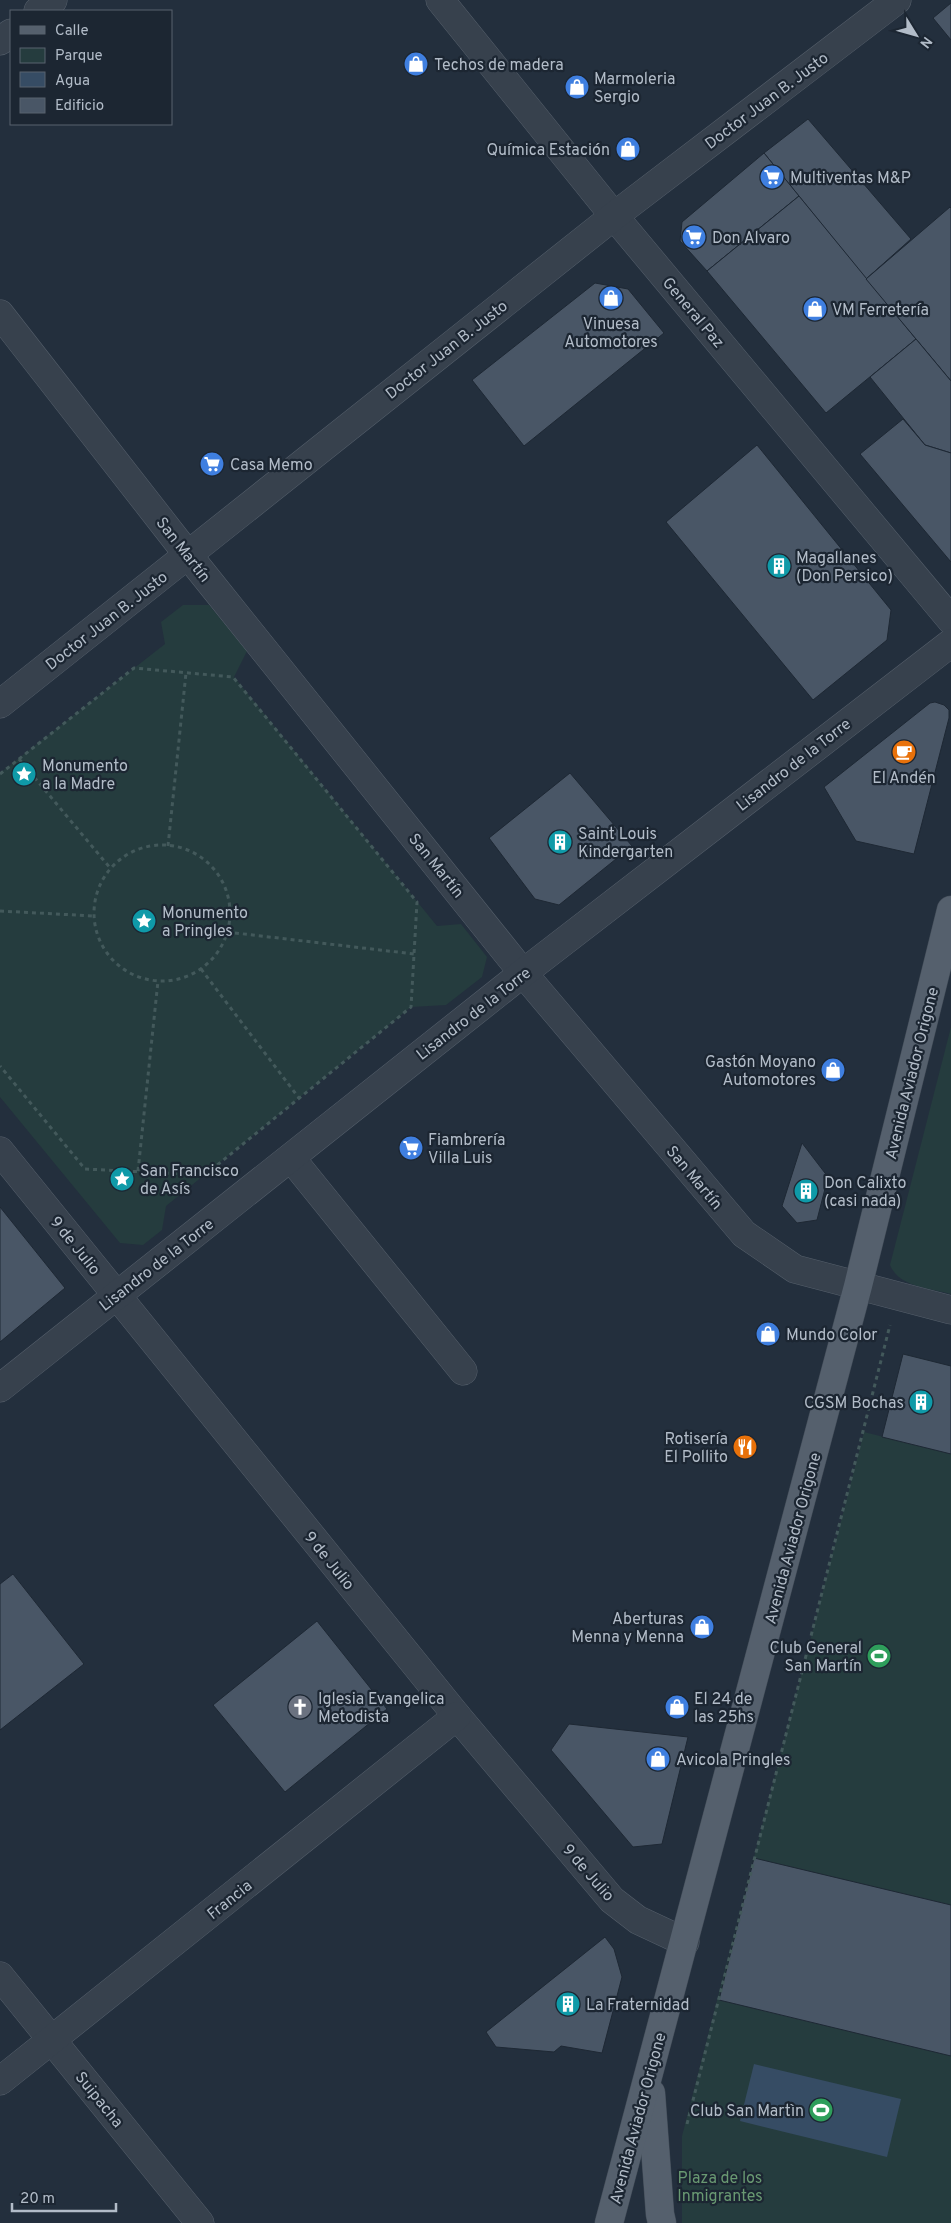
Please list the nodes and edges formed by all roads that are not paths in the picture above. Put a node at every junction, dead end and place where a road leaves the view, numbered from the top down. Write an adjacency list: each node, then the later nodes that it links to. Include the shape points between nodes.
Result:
1 (53, 0): 4 (street)
2 (440, 0): 7 (street, General Paz)
3 (897, 0): 7 (street, Doctor Juan B. Justo)
4 (39, 10)
5 (10, 34): 6 (street)
6 (0, 42)
7 (614, 216): 9 (street, Doctor Juan B. Justo); 10 (street, General Paz)
8 (0, 314): 9 (street, San Martín)
9 (188, 555): 12 (street, Doctor Juan B. Justo); 14 (street, San Martín)
10 (951, 620)
11 (951, 643): 14 (street, Lisandro de la Torre)
12 (0, 704)
13 (951, 910): 17 (main road, Avenida Aviador Origone)
14 (523, 973): 16 (street, Lisandro de la Torre); 17 (street, San Martín, via 744,1234 795,1269)
15 (0, 1151): 18 (street, 9 de Julio)
16 (291, 1158): 18 (street, Lisandro de la Torre); 20 (street)
17 (858, 1286): 19 (street, San Martín); 23 (main road, Avenida Aviador Origone)
18 (117, 1296): 21 (street, Lisandro de la Torre); 22 (street, 9 de Julio)
19 (951, 1310)
20 (463, 1371)
21 (0, 1388)
22 (457, 1716): 23 (street, 9 de Julio, via 612,1900 638,1920); 25 (street, Francia)
23 (685, 1942): 26 (main road, Avenida Aviador Origone)
24 (0, 1976): 25 (street, Suipacha)
25 (52, 2040): 27 (street, Francia); 28 (street, Suipacha)
26 (649, 2074): 29 (main road, Avenida Aviador Origone); 30 (main road)
27 (0, 2081)
28 (200, 2223)
29 (609, 2223)
30 (662, 2223)

